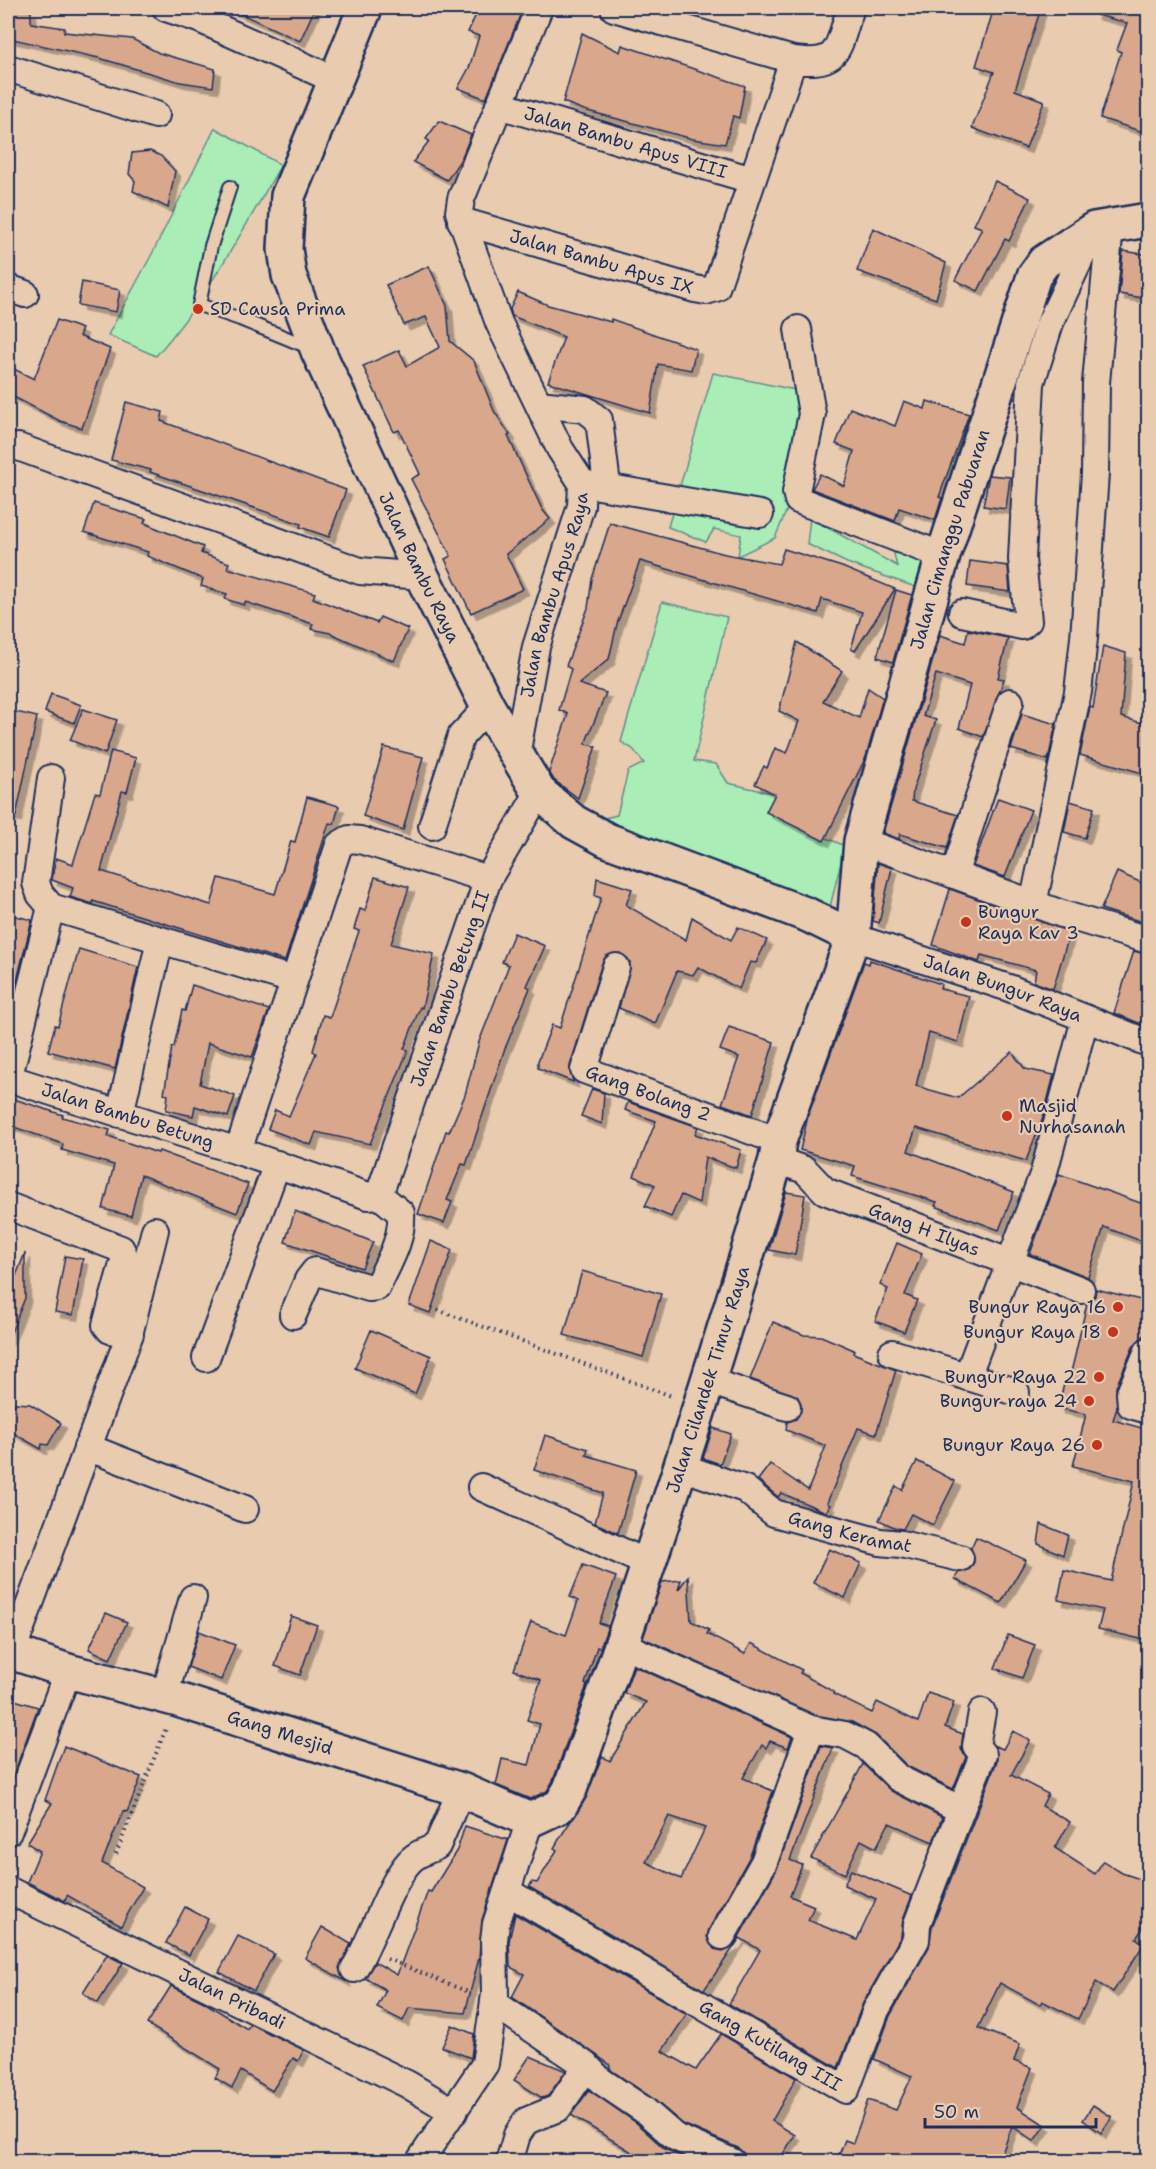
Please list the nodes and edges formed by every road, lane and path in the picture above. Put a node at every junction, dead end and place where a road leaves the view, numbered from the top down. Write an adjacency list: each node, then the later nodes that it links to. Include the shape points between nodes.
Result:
1 (166, 8): 6 (street)
2 (365, 8): 9 (street, Jalan Bambu Raya)
3 (539, 8): 10 (street, Jalan Bambu Apus Raya)
4 (614, 8): 7 (street)
5 (851, 8): 7 (street, via 827,61)
6 (200, 13): 9 (street)
7 (793, 60): 12 (street, Jalan Bambu Apus IX)
8 (8, 68): 11 (street)
9 (335, 80): 18 (street, Jalan Bambu Raya, via 292,185 285,222 289,275)
10 (498, 105): 12 (street, Jalan Bambu Apus VIII); 15 (street, Jalan Bambu Apus Raya, via 461,200)
11 (156, 115)
12 (752, 180): 15 (street, Jalan Bambu Apus IX, via 720,281 716,288 706,291)
13 (230, 187): 18 (lane, via 211,246 199,305)
14 (1149, 220): 16 (street, Jalan Cimanggu Pabuaran)
15 (461, 221): 19 (street, Jalan Bambu Apus Raya, via 499,323)
16 (1102, 227): 24 (street, Jalan Cimanggu Pabuaran, via 1044,262 1034,276); 26 (street, via 1050,323 1031,383 1022,559 1028,621 1022,626); 36 (street, via 1095,473 1082,656 1078,692)
17 (798, 329): 24 (street, via 812,414 796,492 798,500)
18 (318, 351): 25 (street, Jalan Bambu Raya)
19 (539, 404): 21 (street, Jalan Bambu Apus Raya, via 560,449); 22 (street, via 585,409 599,420)
20 (18, 447): 25 (street, via 360,571)
21 (582, 483): 22 (street); 29 (street, Jalan Bambu Apus Raya, via 582,506 530,668)
22 (607, 485): 23 (street)
23 (760, 514)
24 (944, 556): 33 (street, Jalan Cimanggu Pabuaran)
25 (422, 576): 28 (street, Jalan Bambu Raya)
26 (962, 613)
27 (1010, 702): 34 (street)
28 (488, 707): 29 (street, Jalan Bambu Raya); 32 (street, via 461,736)
29 (516, 756): 31 (street, Jalan Bambu Raya)
30 (51, 778): 37 (street, via 36,883)
31 (540, 792): 35 (street, Jalan Bambu Betung II); 38 (street, Jalan Bambu Raya, via 574,822 607,840 808,915)
32 (432, 826)
33 (861, 841): 34 (street); 38 (street, Jalan Cimanggu Pabuaran)
34 (954, 875): 36 (street)
35 (488, 879): 42 (street, via 349,839 339,845); 49 (street, Jalan Bambu Betung II)
36 (1033, 904): 40 (street)
37 (51, 907): 39 (street); 45 (street, Jalan Bambu Betung, via 9,1076)
38 (853, 937): 43 (street, Jalan Bungur Raya, via 1009,988); 46 (street, Jalan Cilandek Timur Raya)
39 (160, 940): 42 (street); 45 (street)
40 (1149, 940)
41 (616, 967): 46 (street, Gang Bolang 2, via 584,1070)
42 (293, 980): 47 (street)
43 (1085, 1019): 44 (street, Jalan Bungur Raya); 52 (street, via 1044,1172)
44 (1149, 1043)
45 (120, 1114): 47 (street, Jalan Bambu Betung)
46 (778, 1150): 52 (street, Gang H Ilyas, via 825,1191); 62 (street, Jalan Cilandek Timur Raya)
47 (238, 1151): 48 (street, Jalan Bambu Betung)
48 (277, 1164): 49 (street, Jalan Bambu Betung, via 368,1196); 59 (street)
49 (379, 1196): 55 (street, via 401,1213 402,1225 377,1287 315,1271)
50 (8, 1206): 56 (street, via 121,1249 125,1257 106,1325 110,1330)
51 (155, 1230): 56 (street)
52 (1011, 1264): 53 (street, Gang H Ilyas); 60 (street)
53 (1081, 1290)
54 (432, 1308): 62 (path)
55 (293, 1315)
56 (130, 1334): 65 (street)
57 (1149, 1351): 64 (street, via 1130,1393 1131,1405)
58 (892, 1353): 60 (street)
59 (206, 1358)
60 (967, 1377): 61 (street)
61 (1016, 1392)
62 (704, 1394): 63 (street); 66 (street, Jalan Cilandek Timur Raya)
63 (787, 1407)
64 (1149, 1410)
65 (87, 1447): 68 (street); 73 (street)
66 (680, 1466): 69 (street, Gang Keramat, via 745,1489 774,1514); 70 (street, Jalan Cilandek Timur Raya)
67 (481, 1487): 70 (street)
68 (245, 1509)
69 (960, 1558)
70 (649, 1564): 72 (street, Jalan Cilandek Timur Raya)
71 (193, 1598): 75 (street)
72 (623, 1645): 77 (street); 80 (street, Jalan Cilandek Timur Raya, via 570,1789 560,1806)
73 (10, 1651): 74 (street, Gang Mesjid)
74 (68, 1671): 75 (street, Gang Mesjid); 81 (street)
75 (171, 1699): 78 (street, Gang Mesjid); 82 (path)
76 (982, 1712): 79 (street, via 976,1746 983,1755)
77 (811, 1729): 79 (street, via 845,1735 866,1746 898,1778); 85 (street, via 764,1862)
78 (461, 1790): 80 (street, Gang Mesjid); 86 (street, via 437,1846 415,1856 395,1883)
79 (961, 1810): 84 (street, Gang Kutilang III, via 917,1924 916,1940 876,2010 846,2090)
80 (539, 1817): 84 (street)
81 (8, 1832)
82 (116, 1854)
83 (8, 1890): 89 (street, Jalan Pribadi, via 398,2080)
84 (508, 1892): 87 (street, via 494,1940)
85 (722, 1936)
86 (360, 1960): 87 (path)
87 (494, 2003): 88 (street); 89 (street, via 485,2064)
88 (587, 2066): 91 (street, via 558,2108 526,2121); 92 (street, via 675,2137)
89 (454, 2112): 90 (street)
90 (419, 2162)
91 (509, 2162)
92 (732, 2162)

